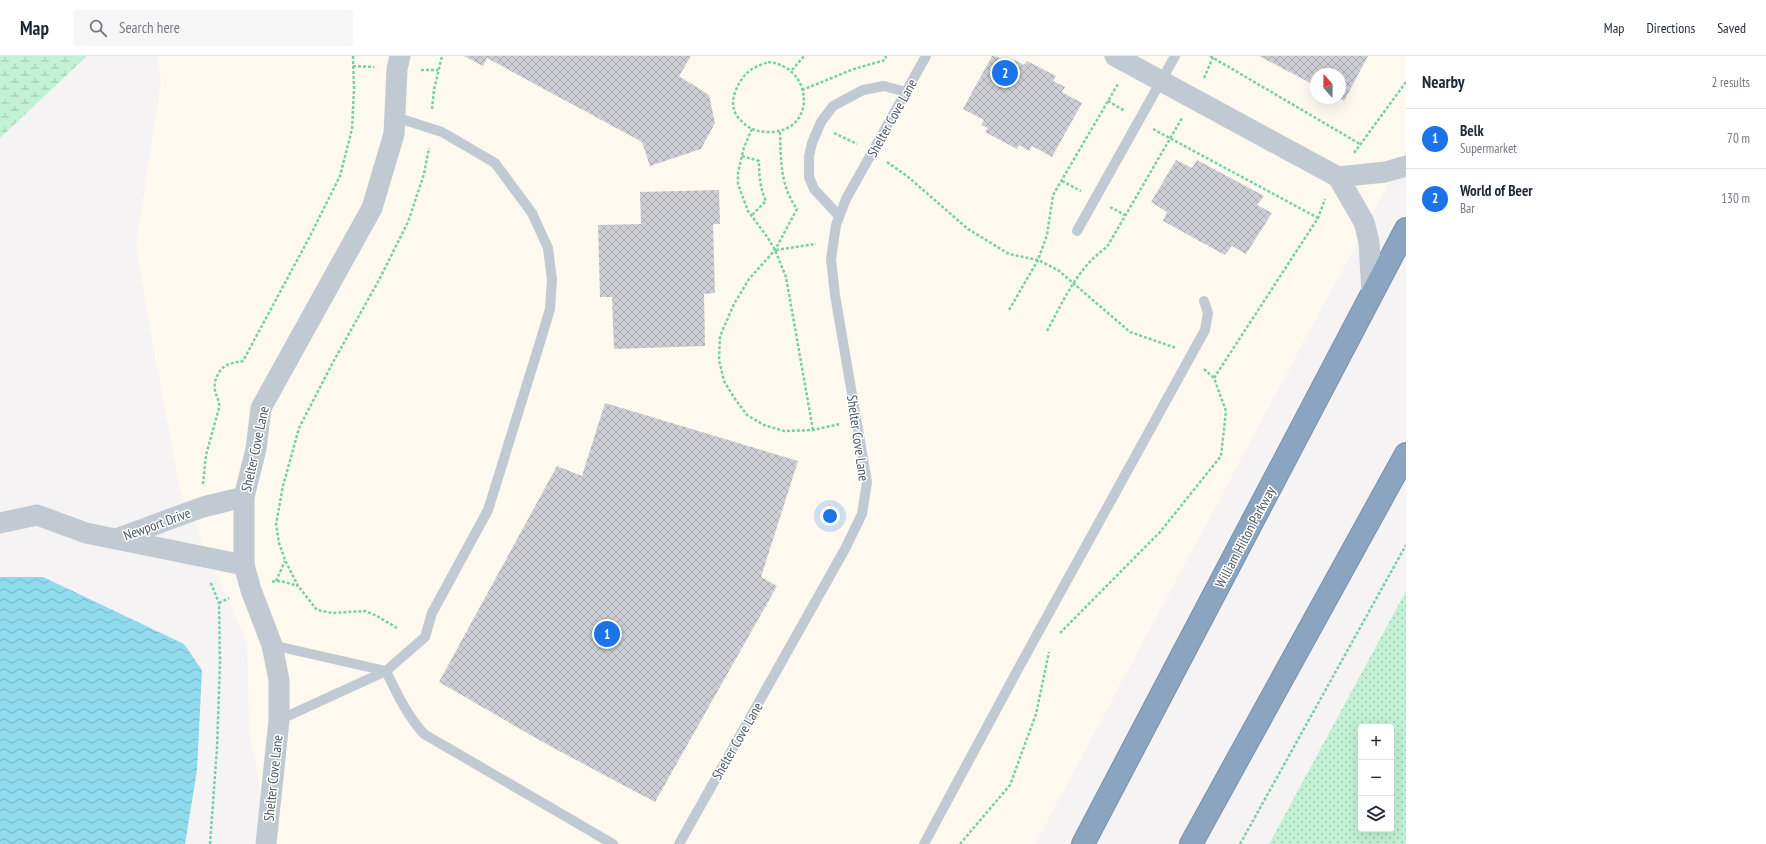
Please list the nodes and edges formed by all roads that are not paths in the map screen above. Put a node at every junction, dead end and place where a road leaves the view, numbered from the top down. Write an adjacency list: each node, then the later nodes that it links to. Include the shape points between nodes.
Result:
1 (400, 56): 7 (street, Shelter Cove Lane)
2 (926, 56): 6 (lane, Shelter Cove Lane)
3 (1115, 56): 5 (street)
4 (1175, 56): 5 (lane)
5 (1161, 82): 9 (street); 12 (lane)
6 (906, 92): 10 (lane, Shelter Cove Lane); 10 (lane, via 884,86 863,90 833,106 821,122 809,156 809,177 814,189)
7 (395, 117): 16 (street, Shelter Cove Lane, via 394,134 372,208 261,408 256,449); 21 (lane, via 442,132 495,163 532,213 548,248 552,280 550,309 542,339 488,510 432,613 425,637)
8 (1406, 166): 9 (street, via 1384,172)
9 (1338, 177): 13 (street, via 1364,222 1369,242)
10 (839, 216): 25 (lane, Shelter Cove Lane, via 832,259 835,295 867,482 862,514 845,549)
11 (1406, 229): 13 (highway, William Hilton Parkway)
12 (1077, 231)
13 (1372, 294): 27 (highway, William Hilton Parkway)
14 (1204, 301): 26 (lane, via 1208,313 1205,330)
15 (1406, 454): 28 (highway)
16 (244, 497): 18 (street, Newport Drive, via 203,507); 19 (street, Shelter Cove Lane)
17 (0, 523): 18 (street, Newport Drive, via 37,515 86,533)
18 (116, 539): 19 (street)
19 (244, 565): 20 (street, Shelter Cove Lane)
20 (272, 645): 21 (lane); 22 (street, Shelter Cove Lane, via 279,680)
21 (386, 670): 22 (lane); 24 (lane, via 400,701 424,734)
22 (279, 720): 23 (street, Shelter Cove Lane)
23 (266, 844)
24 (613, 844)
25 (678, 844)
26 (924, 844)
27 (1084, 844)
28 (1191, 844)

